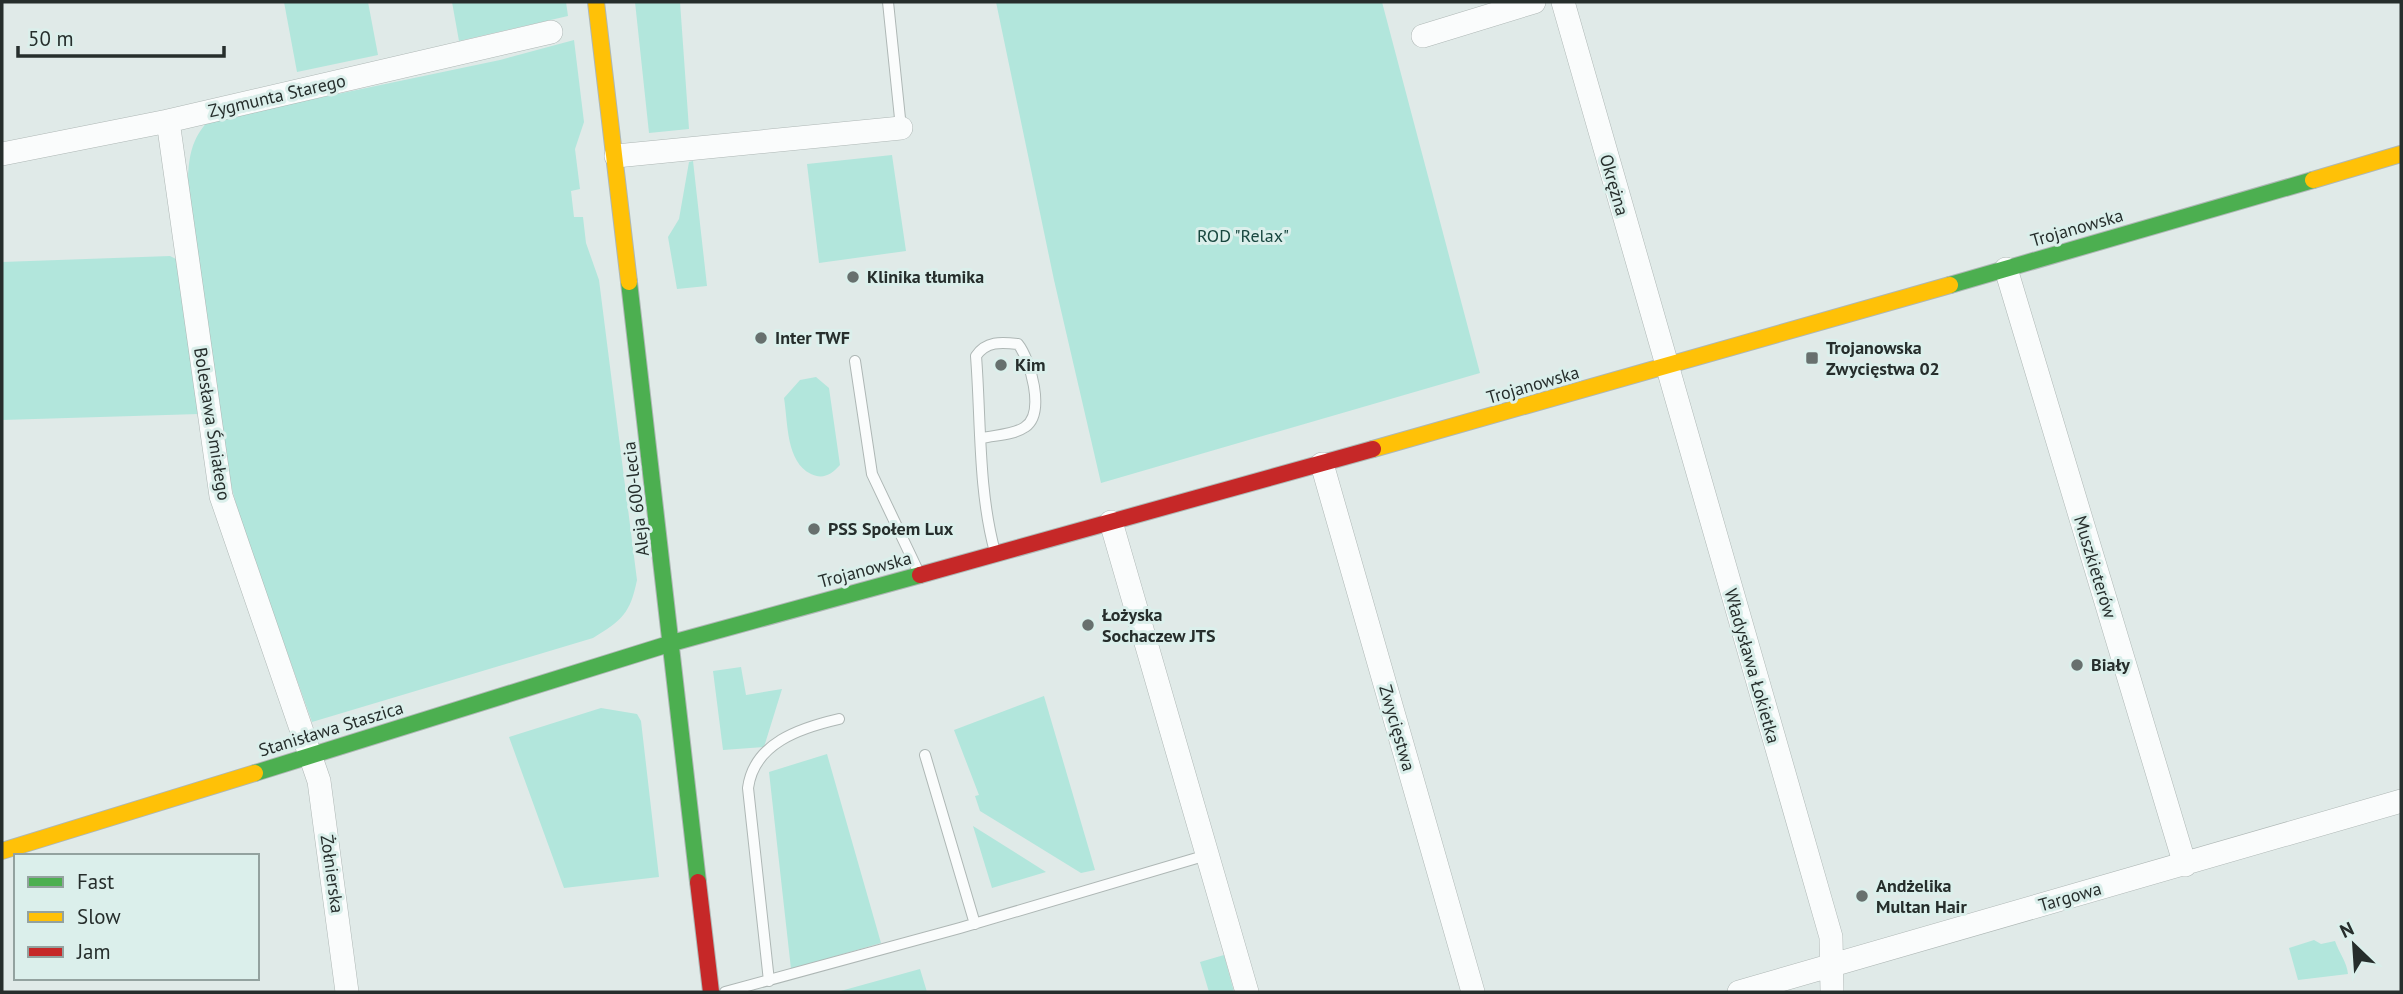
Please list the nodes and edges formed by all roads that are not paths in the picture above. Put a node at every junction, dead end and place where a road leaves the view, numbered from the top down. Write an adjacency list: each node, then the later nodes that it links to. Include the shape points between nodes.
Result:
1 (596, 2): 11 (street, Aleja 600-lecia)
2 (888, 2): 8 (lane)
3 (1534, 2): 6 (street)
4 (1563, 2): 14 (street, Okrężna)
5 (551, 32): 7 (street, Zygmunta Starego)
6 (1423, 36)
7 (168, 121): 9 (street, Zygmunta Starego); 23 (street, Bolesława Śmiałego, via 221,496)
8 (901, 128): 11 (street)
9 (2, 154)
10 (2401, 154): 12 (street, Trojanowska)
11 (616, 156): 20 (street, Aleja 600-lecia)
12 (2006, 269): 14 (street, Trojanowska); 27 (street, Muszkieterów)
13 (855, 361): 19 (lane, via 872,474)
14 (1665, 368): 16 (street, Trojanowska); 29 (street, Władysława Łokietka, via 1831,937)
15 (982, 438): 15 (lane, via 976,356 982,348 1001,342 1018,344 1026,354 1035,392 1034,415 1026,426); 18 (lane)
16 (1322, 464): 17 (street, Trojanowska); 35 (street, Zwycięstwa)
17 (1111, 522): 18 (street, Trojanowska); 26 (street)
18 (995, 554): 19 (street, Trojanowska)
19 (919, 576): 20 (street, Trojanowska)
20 (672, 643): 23 (street, Stanisława Staszica); 32 (street, Aleja 600-lecia)
21 (839, 719): 30 (lane, via 794,732 756,761 749,775)
22 (925, 755): 28 (lane)
23 (312, 756): 25 (street, Stanisława Staszica); 31 (street, Żołnierska)
24 (2401, 801): 27 (street, Targowa)
25 (2, 851)
26 (1207, 855): 28 (lane); 34 (street)
27 (2185, 865): 29 (street, Targowa)
28 (975, 924): 30 (lane)
29 (1831, 966): 36 (street, Targowa); 37 (street, Władysława Łokietka)
30 (769, 981): 33 (lane)
31 (347, 992)
32 (711, 992)
33 (725, 992)
34 (1247, 992)
35 (1473, 992)
36 (1739, 992)
37 (1832, 992)

